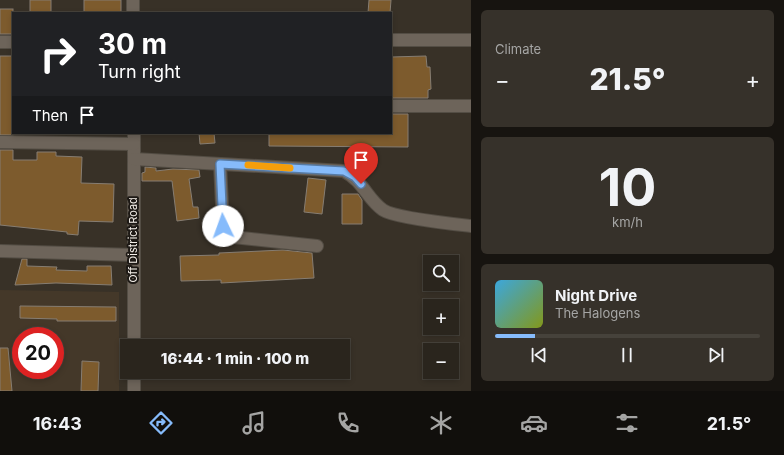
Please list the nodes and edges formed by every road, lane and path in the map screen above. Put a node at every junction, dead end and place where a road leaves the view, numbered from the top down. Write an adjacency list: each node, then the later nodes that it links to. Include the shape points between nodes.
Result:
1 (133, 0): 2 (street)
2 (133, 12)
3 (392, 40): 4 (street)
4 (471, 40)
5 (0, 42): 6 (street)
6 (12, 42)
7 (392, 106): 8 (street)
8 (471, 106)
9 (134, 138): 10 (street); 11 (street, Off District Road)
10 (0, 142)
11 (134, 159): 12 (street); 16 (street, Off District Road)
12 (220, 164): 13 (street, via 344,171 355,177 384,211); 14 (street, via 223,226 227,233 233,236)
13 (471, 226)
14 (317, 246)
15 (0, 251): 16 (street)
16 (133, 255): 17 (street, Off District Road)
17 (134, 339)
18 (134, 379): 19 (street)
19 (134, 391)

